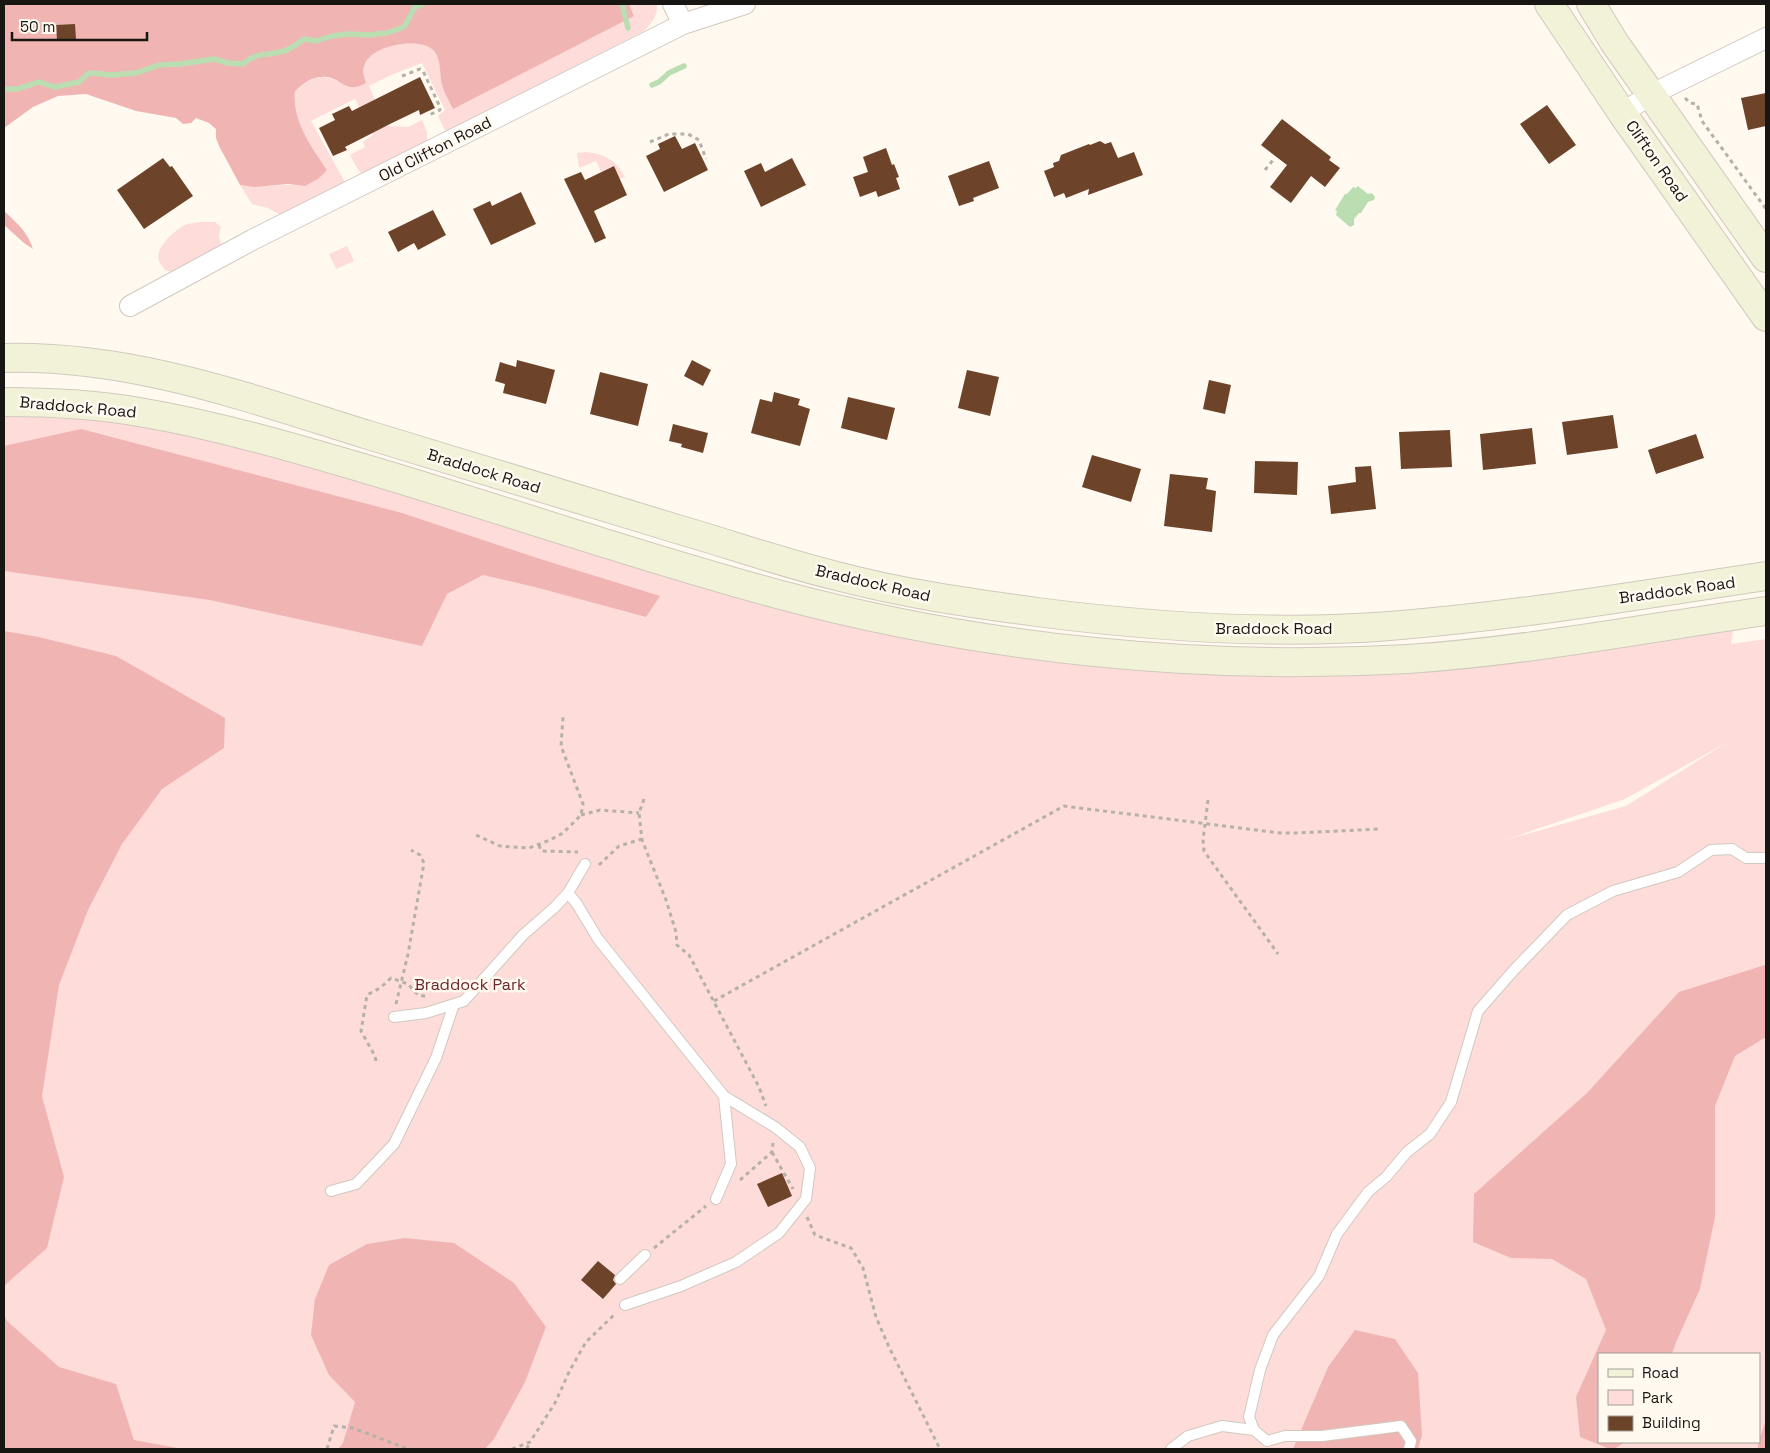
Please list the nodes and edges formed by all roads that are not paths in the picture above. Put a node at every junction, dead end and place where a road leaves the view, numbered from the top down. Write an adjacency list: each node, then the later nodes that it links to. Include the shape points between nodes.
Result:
1 (673, 4): 5 (street)
2 (746, 4): 5 (street, Old Clifton Road)
3 (1549, 4): 8 (main road, Clifton Road)
4 (1591, 4): 7 (main road, Clifton Road)
5 (682, 24): 10 (street, Old Clifton Road, via 252,240)
6 (1766, 38): 7 (street)
7 (1652, 94): 8 (street); 9 (main road, Clifton Road)
8 (1622, 113): 11 (main road, Clifton Road)
9 (1766, 258)
10 (130, 306)
11 (1766, 317)
12 (4, 358): 14 (main road, Braddock Road, via 97,362 188,380 834,576 925,595 1064,616 1227,628 1384,627 1533,611)
13 (4, 402): 15 (main road, Braddock Road, via 86,405 136,412 270,441 783,596 1007,642 1164,659 1312,662 1411,659 1521,647)
14 (1766, 576)
15 (1766, 611)
16 (1766, 858): 27 (lane, via 1746,858 1732,849 1711,850 1678,872 1613,891 1567,915 1514,970 1478,1011 1451,1102 1430,1134 1407,1152 1368,1192 1337,1234 1319,1276 1274,1335 1260,1370 1249,1417)
17 (585, 859): 18 (lane)
18 (568, 893): 19 (lane, via 523,935 464,1001); 21 (lane, via 604,947)
19 (454, 1004): 20 (lane, via 426,1013); 22 (lane, via 436,1058 394,1144 356,1184)
20 (394, 1017)
21 (724, 1096): 23 (lane, via 730,1164); 26 (lane, via 775,1127 800,1147 810,1168 806,1199 779,1233 736,1262 681,1286)
22 (332, 1191)
23 (716, 1199)
24 (645, 1255): 25 (lane)
25 (620, 1279)
26 (625, 1305)
27 (1254, 1430): 28 (lane); 29 (lane, via 1222,1426 1188,1436)
28 (1266, 1445): 30 (lane, via 1285,1436 1322,1436 1401,1426 1411,1442)
29 (1171, 1449)
30 (1409, 1449)

